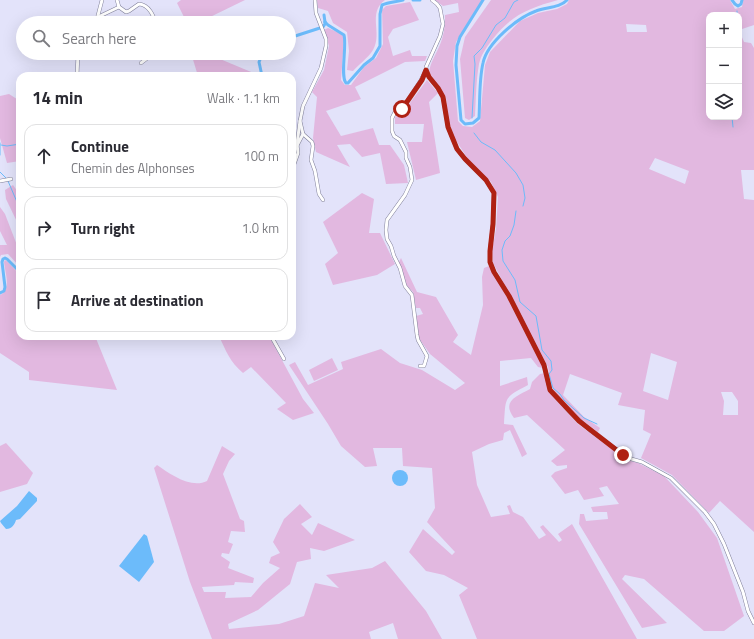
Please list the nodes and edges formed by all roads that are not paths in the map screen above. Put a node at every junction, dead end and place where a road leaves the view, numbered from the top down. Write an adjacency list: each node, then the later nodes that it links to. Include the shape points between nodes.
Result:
1 (102, 0): 6 (street)
2 (117, 0): 5 (street)
3 (315, 0): 14 (street, via 316,13 326,39 326,46 323,63 303,106)
4 (432, 0): 12 (street, via 440,8 443,24)
5 (119, 7): 7 (street); 8 (street, via 128,12 137,5 144,5)
6 (98, 16)
7 (100, 16)
8 (152, 16)
9 (78, 60): 13 (street)
10 (145, 60): 11 (street)
11 (141, 63)
12 (426, 70): 23 (street, via 402,109 395,112 392,118 392,131 406,152 412,180 388,220 386,230 405,286 412,295 416,335 427,353 426,364); 24 (street, via 443,97 448,127 457,149 486,180 494,193 490,262 544,365 550,390 597,436 628,458 642,462 671,478 700,506 714,524 724,544)
13 (77, 72)
14 (300, 121): 15 (street); 16 (street)
15 (303, 134): 16 (street); 20 (street, via 312,142 311,160 319,194)
16 (297, 144): 17 (street)
17 (296, 159)
18 (11, 179): 19 (street)
19 (0, 181)
20 (323, 200)
21 (273, 340): 22 (street)
22 (284, 359)
23 (420, 366)
24 (752, 615): 25 (street)
25 (754, 623)

